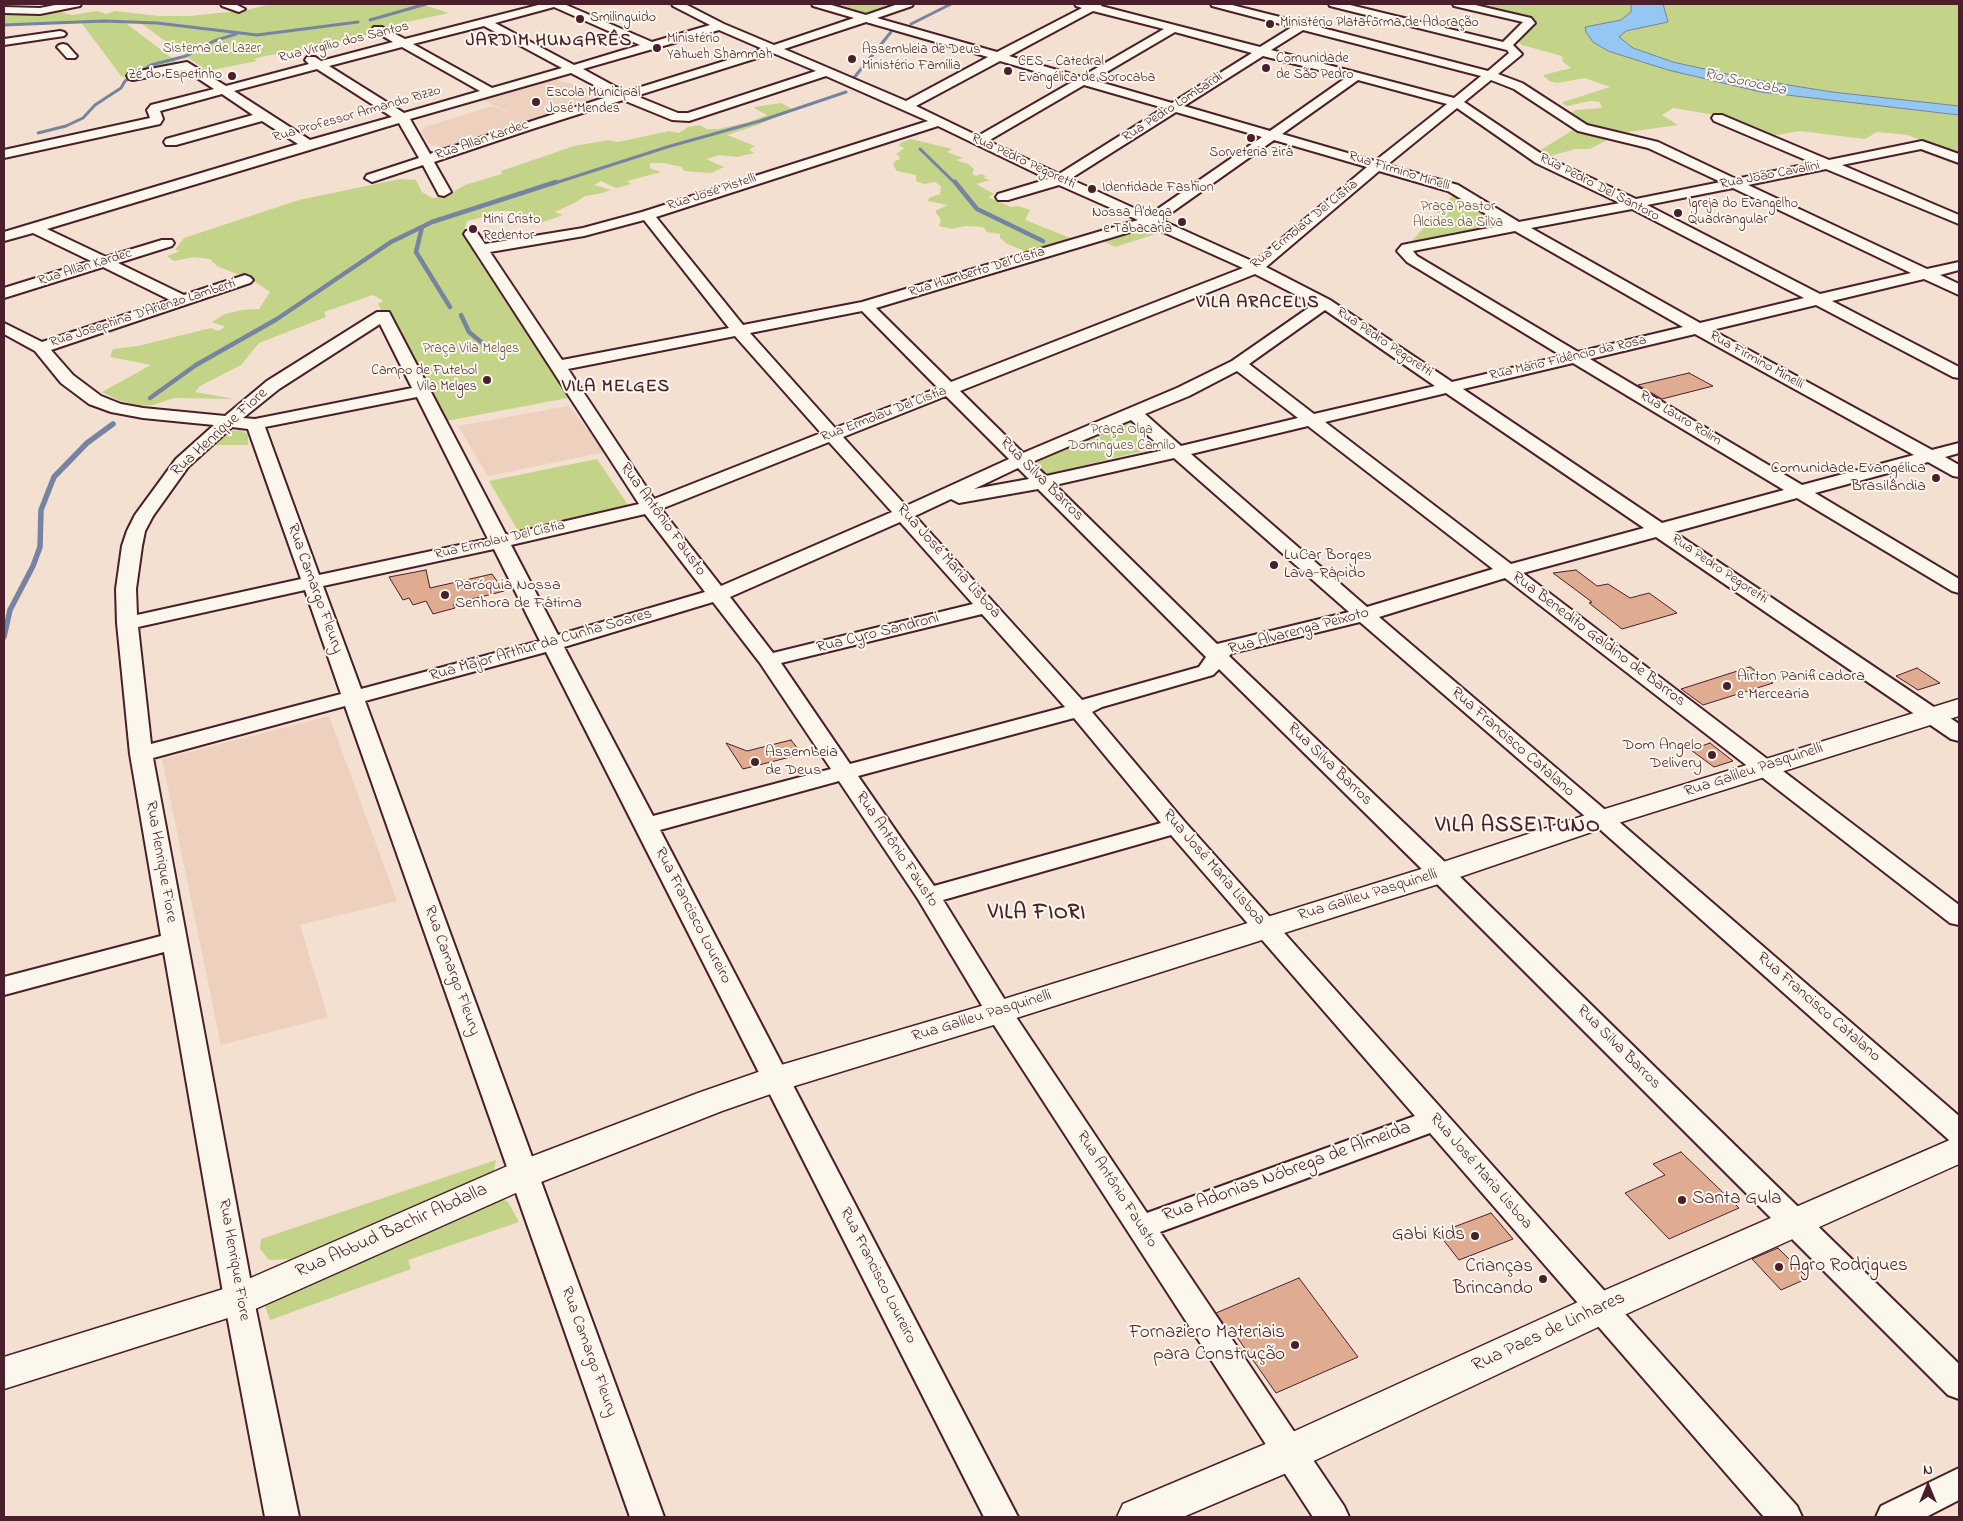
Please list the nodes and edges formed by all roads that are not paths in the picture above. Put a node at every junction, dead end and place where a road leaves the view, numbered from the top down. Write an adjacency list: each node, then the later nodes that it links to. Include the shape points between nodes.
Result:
1 (76, 4): 13 (street, via 40,11)
2 (226, 4): 12 (street)
3 (554, 4): 15 (street, Rua Virgílio dos Santos); 23 (street)
4 (677, 4): 16 (street, Rua Pedro Pegoretti)
5 (817, 4): 14 (street, Rua Firmino Minelli)
6 (904, 4): 7 (street)
7 (908, 4): 14 (street, Rua Allan Kardec)
8 (1216, 4): 17 (street)
9 (1335, 4): 17 (street, Rua Pedro Lombardi); 24 (street)
10 (1458, 4): 24 (street, via 1527,20 1529,23)
11 (1090, 5): 18 (street, Rua Pedro Del Santoro); 27 (street)
12 (238, 9)
13 (4, 10)
14 (866, 18): 25 (street, Rua Allan Kardec); 27 (street, Rua Firmino Minelli)
15 (484, 22): 22 (street, Rua Virgílio dos Santos); 30 (street)
16 (720, 26): 23 (street, Rua Professor Armando Rizzo); 25 (street, Rua Pedro Pegoretti)
17 (1302, 26): 26 (street, Rua Pedro Lombardi); 32 (street)
18 (1173, 28): 26 (street, Rua Pedro Del Santoro); 35 (street)
19 (378, 29): 22 (street)
20 (60, 34): 21 (street)
21 (4, 42)
22 (404, 43): 29 (street, Rua Virgílio dos Santos); 37 (street)
23 (651, 46): 30 (street, Rua Professor Armando Rizzo)
24 (1506, 46): 32 (street, Rua Ermolau Del Cístia, via 1516,54)
25 (774, 48): 31 (street, Rua Pedro Pegoretti); 38 (street, Rua Allan Kardec)
26 (1261, 52): 34 (street, Rua Pedro Del Santoro); 41 (street, Rua Pedro Lombardi)
27 (1000, 56): 35 (street, Rua Firmino Minelli); 40 (street)
28 (306, 57): 29 (street)
29 (319, 65): 36 (street, Rua Virgílio dos Santos); 43 (street)
30 (572, 69): 37 (street, Rua Professor Armando Rizzo); 38 (street)
31 (826, 72): 38 (street, via 689,117 670,116); 40 (street, Rua Pedro Pegoretti)
32 (1489, 75): 39 (street, Rua Ermolau Del Cístia); 57 (street, via 1518,86 1583,128 1653,145)
33 (133, 76): 36 (street, via 187,66)
34 (1355, 77): 39 (street, Rua Pedro Del Santoro); 46 (street, Rua Humberto Del Cístia)
35 (1083, 80): 41 (street, Rua Firmino Minelli); 47 (street)
36 (224, 90): 42 (street); 50 (street, Rua Virgílio dos Santos, via 155,108 155,121)
37 (490, 92): 43 (street, Rua Professor Armando Rizzo)
38 (622, 95): 52 (street, Rua Allan Kardec)
39 (1455, 102): 54 (street, Rua Ermolau Del Cístia); 60 (street, Rua Pedro Del Santoro, via 1541,160)
40 (906, 106): 45 (street, Rua Pedro Pegoretti)
41 (1176, 107): 46 (street, Rua Firmino Minelli); 56 (street, Rua Pedro Lombardi)
42 (264, 116): 48 (street); 49 (street)
43 (403, 118): 49 (street, Rua Professor Armando Rizzo); 52 (street)
44 (1718, 118): 53 (street)
45 (939, 122): 47 (street, Rua Pedro Pegoretti); 61 (street, Rua José Pistelli)
46 (1272, 135): 54 (street, Rua Firmino Minelli); 63 (street, Rua Humberto Del Cístia)
47 (978, 141): 56 (street, Rua Pedro Pegoretti)
48 (171, 142)
49 (308, 145): 65 (street, Rua Professor Armando Rizzo)
50 (4, 154)
51 (1959, 159): 53 (street, Rua João Cavalini, via 1922,145)
52 (425, 160): 55 (street, Rua Allan Kardec); 58 (street)
53 (1829, 164): 57 (street, Rua João Cavalini); 62 (street)
54 (1378, 165): 64 (street, Rua Firmino Minelli, via 1454,188); 73 (street, Rua Ermolau Del Cístia)
55 (372, 178)
56 (1060, 180): 59 (street, Rua Pedro Lombardi); 63 (street, Rua Pedro Pegoretti)
57 (1733, 183): 60 (street, Rua João Cavalini); 74 (street)
58 (444, 192)
59 (1003, 197)
60 (1634, 204): 64 (street, Rua João Cavalini); 78 (street, Rua Pedro Del Santoro)
61 (646, 214): 69 (street, Rua José Pistelli, via 584,232); 85 (street, Rua José Maria Lisboa)
62 (1959, 220)
63 (1150, 221): 73 (street, Rua Pedro Pegoretti); 81 (street, Rua Humberto Del Cístia)
64 (1516, 226): 70 (street, Rua João Cavalini); 84 (street, Rua Firmino Minelli)
65 (34, 228): 67 (street, Rua Professor Armando Rizzo); 71 (street)
66 (471, 234): 69 (street, Rua Antônio Fausto)
67 (4, 237)
68 (167, 243): 71 (street, Rua Allan Kardec)
69 (481, 248): 89 (street, Rua Antônio Fausto)
70 (1406, 248): 87 (street, Rua Lauro Rolim, via 1404,251 1412,258)
71 (105, 262): 77 (street, Rua Allan Kardec); 79 (street)
72 (1959, 266): 74 (street, Rua Mário Fidêncio da Rosa)
73 (1256, 268): 80 (street, Rua Pedro Pegoretti); 92 (street, Rua Ermolau Del Cístia)
74 (1925, 274): 76 (street); 78 (street, Rua Mário Fidêncio da Rosa)
75 (245, 280): 79 (street, Rua Josephina D'Arienzo Lamberti)
76 (1959, 290)
77 (4, 293)
78 (1816, 300): 84 (street, Rua Mário Fidêncio da Rosa); 90 (street, Rua Pedro Del Santoro)
79 (184, 301): 86 (street, Rua Josephina D'Arienzo Lamberti)
80 (1325, 303): 88 (street, Rua Major Arthur da Cunha Soares); 91 (street, Rua Pedro Pegoretti)
81 (865, 306): 85 (street, Rua Humberto Del Cístia); 92 (street, Rua Silva Barros)
82 (383, 315): 93 (street, Rua Francisco Loureiro); 95 (street, Rua Henrique Fiore, via 273,385)
83 (4, 328): 86 (street)
84 (1697, 328): 87 (street, Rua Mário Fidêncio da Rosa); 101 (street, Rua Firmino Minelli)
85 (740, 332): 89 (street, Rua Humberto Del Cístia); 98 (street, Rua José Maria Lisboa)
86 (41, 348): 95 (street, via 67,379 95,400 144,413)
87 (1577, 357): 91 (street, Rua Mário Fidêncio da Rosa); 105 (street, Rua Lauro Rolim)
88 (1238, 364): 94 (street, Rua Major Arthur da Cunha Soares, via 1184,392); 96 (street, Rua Benedito Galdino de Barros)
89 (557, 366): 107 (street, Rua Antônio Fausto)
90 (1959, 373)
91 (1449, 387): 96 (street, Rua Mário Fidêncio da Rosa); 109 (street, Rua Pedro Pegoretti)
92 (950, 390): 98 (street, Rua Ermolau Del Cístia); 102 (street, Rua Silva Barros)
93 (422, 391): 97 (street); 110 (street, Rua Francisco Loureiro)
94 (1133, 413): 100 (street, Rua Francisco Catalano); 102 (street, Rua Major Arthur da Cunha Soares)
95 (230, 420): 97 (street); 117 (street, Rua Henrique Fiore, via 182,463 144,515 132,546 126,589)
96 (1310, 420): 100 (street, Rua Mário Fidêncio da Rosa); 111 (street, Rua Benedito Galdino de Barros)
97 (255, 424): 112 (street, Rua Camargo Fleury)
98 (830, 434): 107 (street, Rua Ermolau Del Cístia); 108 (street, Rua José Maria Lisboa)
99 (1959, 448): 101 (street, Rua Alvarenga Peixoto)
100 (1177, 452): 104 (street, Rua Major Arthur da Cunha Soares); 116 (street, Rua Francisco Catalano)
101 (1930, 456): 103 (street, Rua Firmino Minelli); 105 (street, Rua Alvarenga Peixoto)
102 (1021, 460): 104 (street, Rua Silva Barros); 106 (street, Rua Major Arthur da Cunha Soares)
103 (1959, 472)
104 (1044, 482): 106 (street, Rua Major Arthur da Cunha Soares); 119 (street, Rua Silva Barros)
105 (1801, 491): 109 (street, Rua Alvarenga Peixoto); 113 (street, Rua Lauro Rolim)
106 (929, 503): 108 (street, Rua Major Arthur da Cunha Soares)
107 (650, 507): 110 (street, Rua Ermolau Del Cístia); 114 (street, Rua Antônio Fausto)
108 (904, 513): 114 (street, Rua Major Arthur da Cunha Soares); 115 (street, Rua José Maria Lisboa)
109 (1661, 530): 111 (street, Rua Alvarenga Peixoto); 124 (street, Rua Pedro Pegoretti)
110 (500, 542): 112 (street, Rua Ermolau Del Cístia); 118 (street, Rua Francisco Loureiro)
111 (1508, 571): 116 (street, Rua Alvarenga Peixoto); 127 (street, Rua Benedito Galdino de Barros)
112 (312, 582): 117 (street, Rua Ermolau Del Cístia); 121 (street, Rua Camargo Fleury)
113 (1959, 587)
114 (717, 595): 118 (street, Rua Major Arthur da Cunha Soares); 120 (street, Rua Antônio Fausto)
115 (988, 607): 120 (street, Rua Cyro Sandroni); 123 (street, Rua José Maria Lisboa)
116 (1364, 615): 119 (street, Rua Alvarenga Peixoto, via 1225,648); 129 (street, Rua Francisco Catalano)
117 (127, 623): 126 (street, Rua Henrique Fiore)
118 (552, 644): 121 (street, Rua Major Arthur da Cunha Soares); 130 (street, Rua Francisco Loureiro)
119 (1218, 657): 123 (street, Rua Alvarenga Peixoto, via 1206,671 1094,702); 132 (street, Rua Silva Barros)
120 (768, 660): 128 (street, Rua Antônio Fausto)
121 (353, 698): 126 (street, Rua Major Arthur da Cunha Soares); 143 (street, Rua Camargo Fleury)
122 (1959, 706): 124 (street, Rua Galileu Pasquinelli)
123 (1079, 710): 128 (street, Rua Alvarenga Peixoto); 131 (street, Rua José Maria Lisboa)
124 (1932, 715): 125 (street, Rua Pedro Pegoretti); 127 (street, Rua Galileu Pasquinelli)
125 (1959, 734)
126 (141, 754): 136 (street, Rua Henrique Fiore)
127 (1764, 768): 129 (street, Rua Galileu Pasquinelli); 134 (street, Rua Benedito Galdino de Barros)
128 (844, 772): 130 (street, Rua Alvarenga Peixoto); 133 (street, Rua Antônio Fausto)
129 (1602, 819): 132 (street, Rua Galileu Pasquinelli); 141 (street, Rua Francisco Catalano)
130 (645, 826): 139 (street, Rua Francisco Loureiro)
131 (1176, 826): 133 (street); 135 (street, Rua José Maria Lisboa)
132 (1440, 873): 135 (street, Rua Galileu Pasquinelli); 144 (street, Rua Silva Barros)
133 (928, 896): 138 (street, Rua Antônio Fausto)
134 (1959, 917)
135 (1265, 928): 138 (street, Rua Galileu Pasquinelli); 140 (street, Rua José Maria Lisboa)
136 (173, 941): 137 (street); 146 (street, Rua Henrique Fiore, via 196,1048)
137 (4, 986)
138 (999, 1012): 139 (street, Rua Galileu Pasquinelli); 145 (street, Rua Antônio Fausto)
139 (776, 1079): 143 (street, Rua Abbud Bachir Abdalla); 154 (street, Rua Francisco Loureiro)
140 (1434, 1120): 145 (street, Rua Adonias Nóbrega de Almeida); 147 (street, Rua José Maria Lisboa)
141 (1959, 1132)
142 (1959, 1148): 144 (street, Rua Paes de Linhares)
143 (524, 1174): 146 (street, Rua Abbud Bachir Abdalla); 153 (street, Rua Camargo Fleury)
144 (1794, 1222): 147 (street, Rua Paes de Linhares); 149 (street, Rua Silva Barros)
145 (1141, 1227): 150 (street, Rua Antônio Fausto)
146 (240, 1299): 148 (street, Rua Abbud Bachir Abdalla); 152 (street, Rua Henrique Fiore)
147 (1600, 1310): 150 (street, Rua Paes de Linhares); 157 (street, Rua José Maria Lisboa)
148 (4, 1373)
149 (1959, 1385)
150 (1289, 1453): 155 (street, Rua Paes de Linhares); 156 (street, Rua Antônio Fausto)
151 (1959, 1483): 158 (street)
152 (282, 1517)
153 (647, 1517)
154 (1001, 1517)
155 (1138, 1517)
156 (1332, 1517)
157 (1785, 1517)
158 (1893, 1517)

